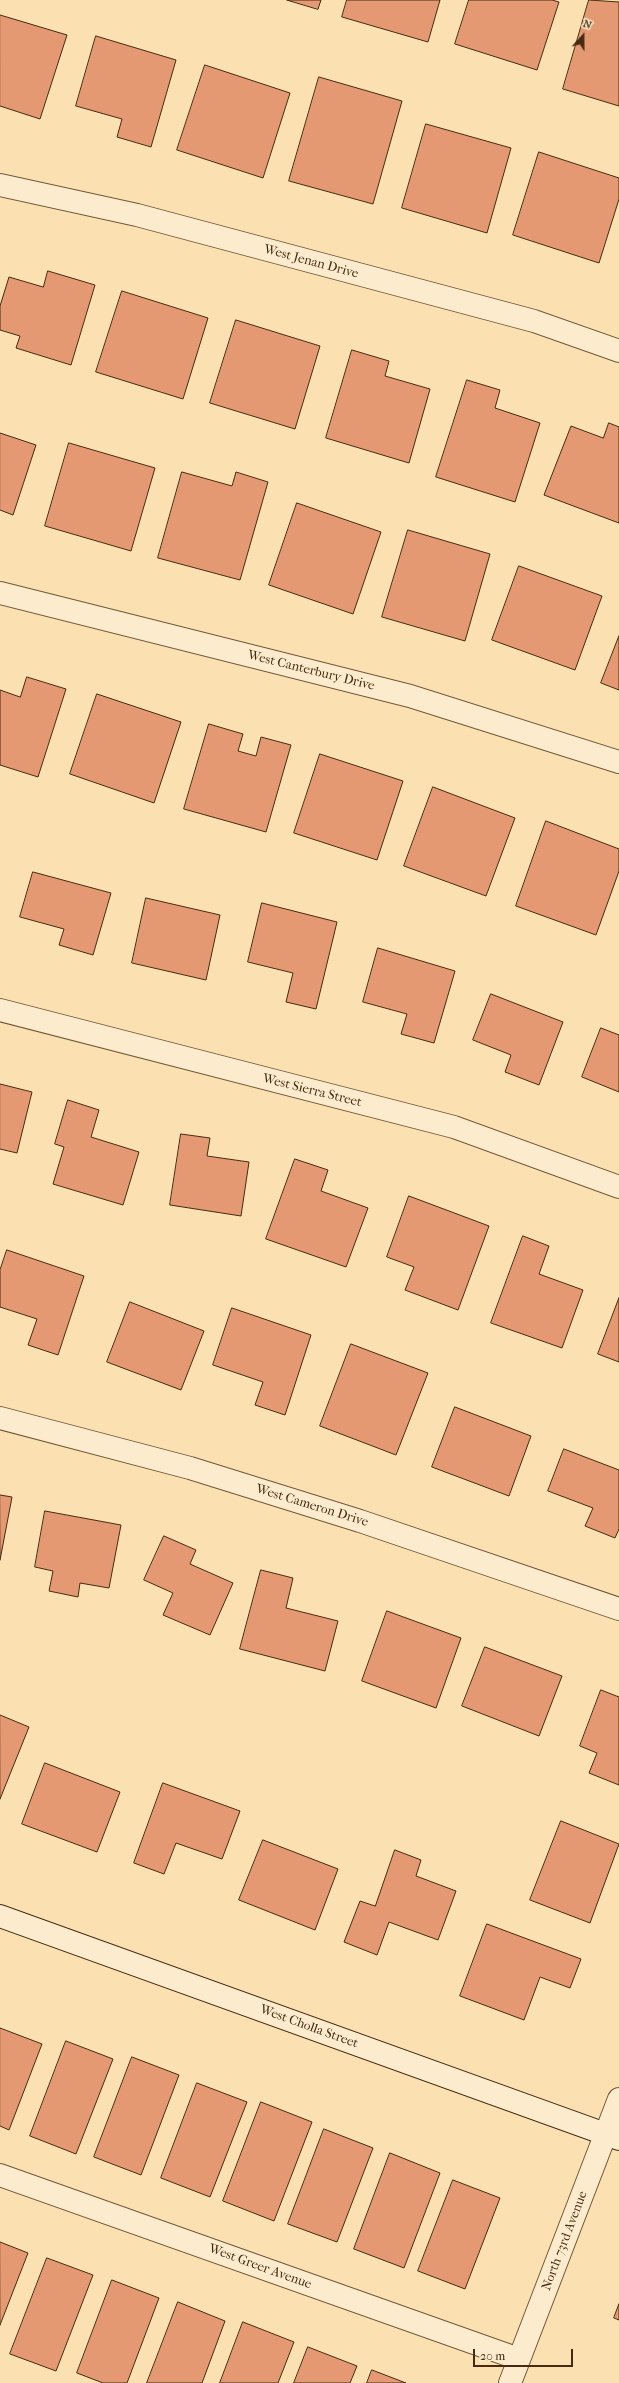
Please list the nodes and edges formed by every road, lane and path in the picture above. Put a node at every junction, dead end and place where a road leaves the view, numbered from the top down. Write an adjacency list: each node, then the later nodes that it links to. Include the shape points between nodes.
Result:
1 (0, 184): 2 (street, West Jenan Drive, via 137,215 527,319)
2 (619, 351)
3 (0, 593): 4 (street, West Canterbury Drive, via 410,696)
4 (619, 762)
5 (0, 1010): 6 (street, West Sierra Street, via 454,1127)
6 (619, 1187)
7 (0, 1418): 8 (street, West Cameron Drive, via 219,1477 360,1521)
8 (619, 1609)
9 (0, 1916): 11 (street, West Cholla Street)
10 (619, 2099): 11 (street, North 73rd Avenue)
11 (613, 2137): 13 (street, North 73rd Avenue)
12 (0, 2175): 13 (street, West Greer Avenue)
13 (519, 2359): 14 (street, North 73rd Avenue)
14 (510, 2383)

